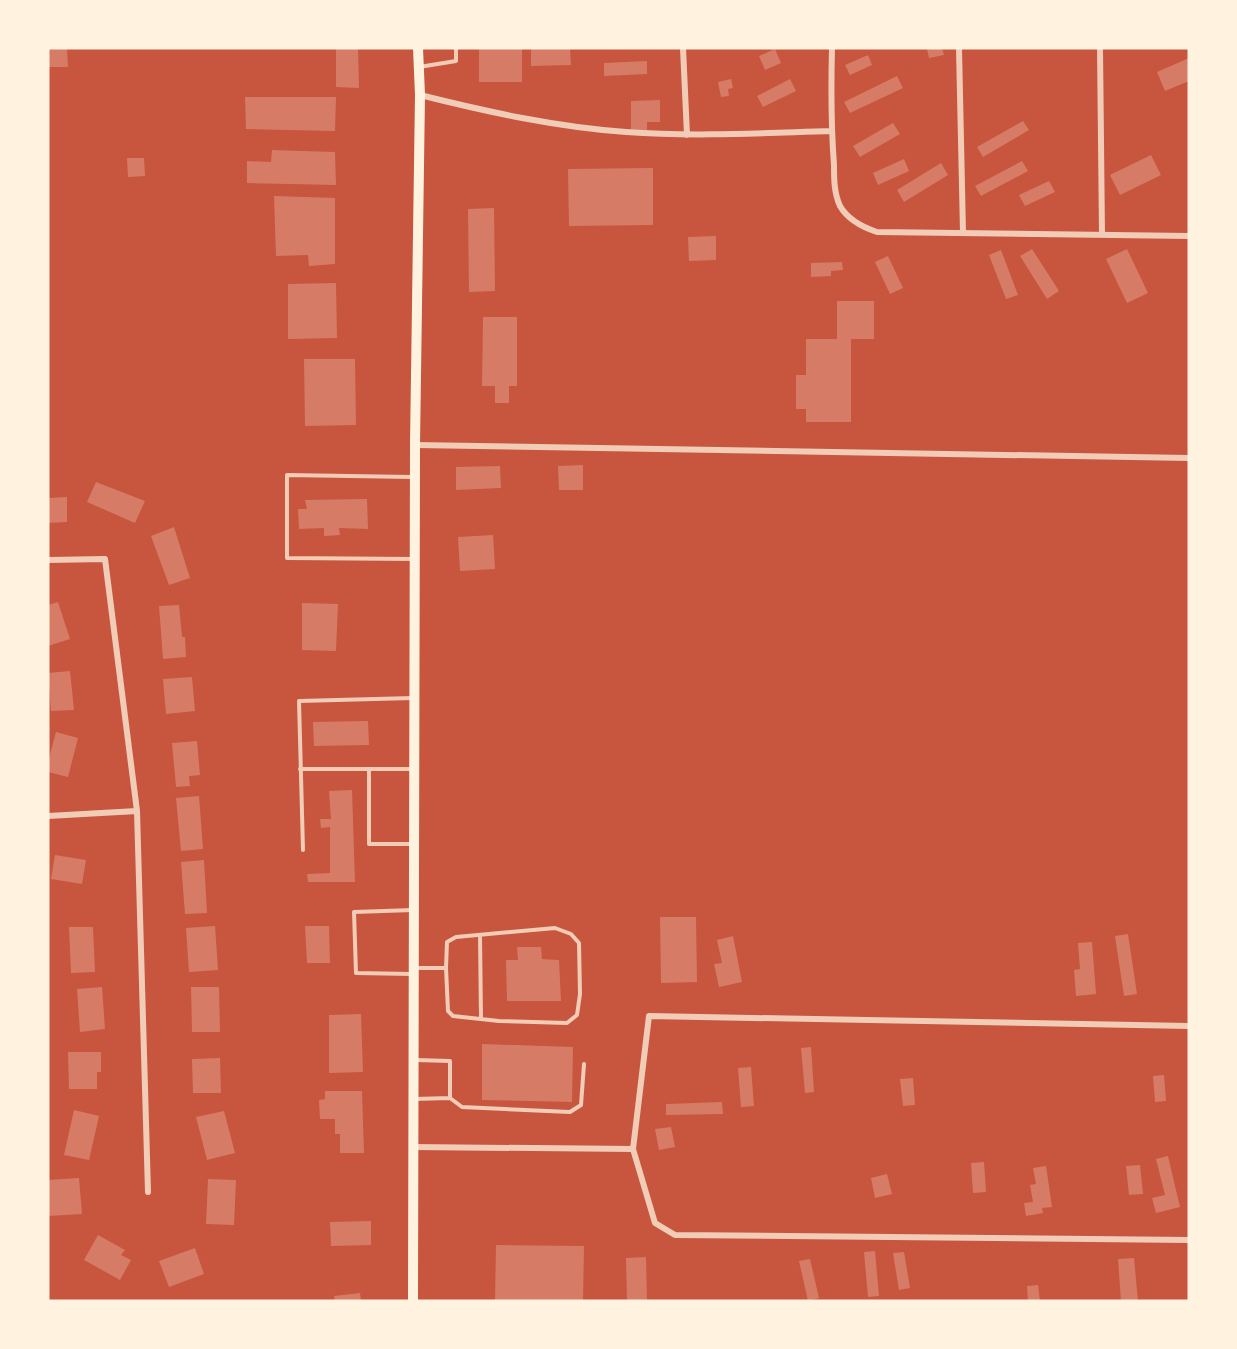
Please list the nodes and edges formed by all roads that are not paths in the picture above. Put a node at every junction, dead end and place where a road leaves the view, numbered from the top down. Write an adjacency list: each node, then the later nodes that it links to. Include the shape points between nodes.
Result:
1 (418, 48): 7 (main road)
2 (456, 48): 7 (lane, via 456,61)
3 (683, 48): 10 (street)
4 (831, 48): 9 (street)
5 (959, 48): 11 (street)
6 (1100, 48): 12 (street)
7 (419, 67): 8 (main road)
8 (420, 95): 10 (street, via 549,123); 14 (main road)
9 (831, 131): 10 (street); 11 (street, via 836,193 851,219 877,232)
10 (687, 135)
11 (963, 233): 12 (street)
12 (1102, 235): 13 (street)
13 (1189, 236)
14 (415, 445): 15 (street); 16 (main road)
15 (1189, 458)
16 (415, 477): 17 (main road); 17 (lane, via 287,476 287,558)
17 (414, 559): 19 (main road)
18 (48, 560): 23 (street, via 105,559)
19 (414, 698): 21 (main road); 22 (lane, via 299,701)
20 (369, 769): 21 (lane); 22 (lane); 25 (lane, via 369,844)
21 (414, 769): 25 (main road)
22 (300, 770): 26 (lane)
23 (137, 810): 24 (street); 39 (street)
24 (48, 816)
25 (414, 844): 27 (main road)
26 (303, 850)
27 (413, 910): 30 (main road); 30 (lane, via 354,912 356,973)
28 (480, 935): 29 (lane, via 456,937 447,942); 31 (lane); 31 (lane, via 555,928 571,934 579,943 580,994 577,1015 567,1023)
29 (446, 968): 30 (lane); 31 (lane, via 448,1011 453,1016)
30 (413, 971): 33 (main road)
31 (481, 1019)
32 (1189, 1026): 38 (street, via 649,1016)
33 (413, 1060): 35 (lane, via 450,1061); 36 (main road)
34 (584, 1064): 35 (lane, via 581,1105 570,1112 462,1107)
35 (450, 1098): 36 (lane)
36 (413, 1099): 37 (main road)
37 (412, 1147): 38 (street); 41 (main road)
38 (633, 1149): 40 (street, via 655,1223 675,1235)
39 (148, 1192)
40 (1189, 1240)
41 (413, 1301)

